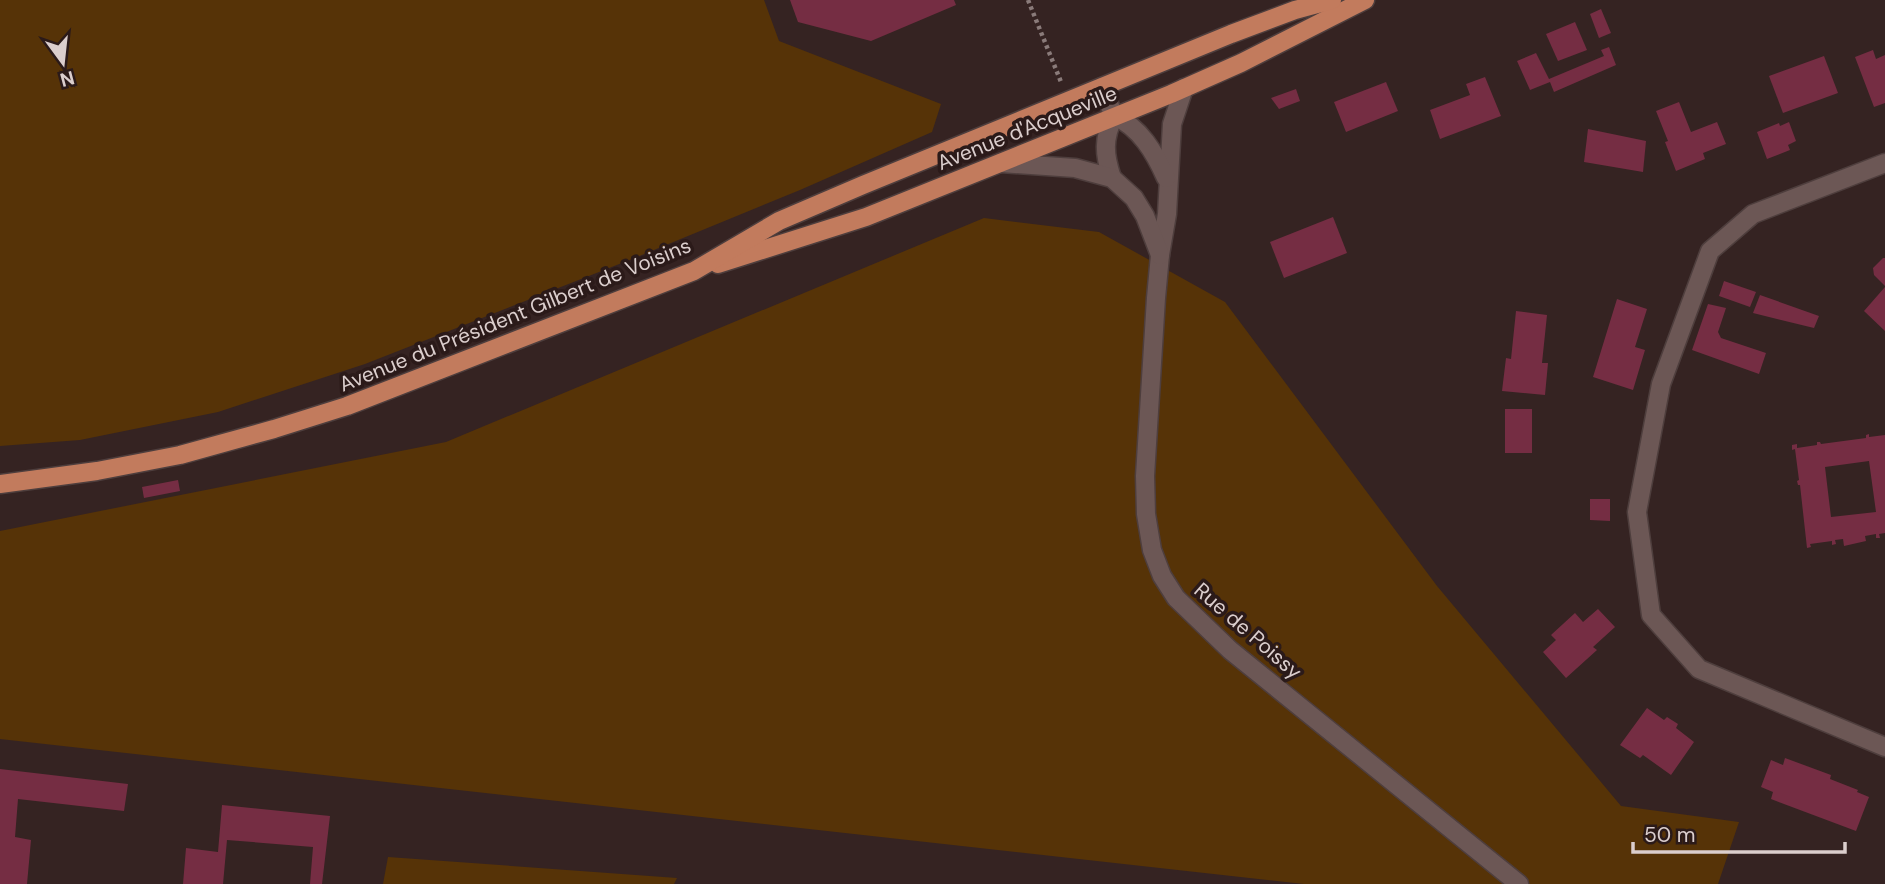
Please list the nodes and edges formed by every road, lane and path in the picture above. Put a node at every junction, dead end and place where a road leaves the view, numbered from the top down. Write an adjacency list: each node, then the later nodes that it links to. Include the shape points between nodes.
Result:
1 (1028, 0): 6 (path)
2 (1332, 0): 4 (main road, Avenue du Président Gilbert de Voisins)
3 (1365, 0): 5 (main road, Avenue d'Acqueville)
4 (1102, 87): 6 (main road, Avenue du Président Gilbert de Voisins); 7 (street)
5 (1184, 88): 7 (main road, Avenue d'Acqueville); 11 (street, Rue de Poissy, via 1172,124)
6 (1063, 96): 13 (main road, Avenue du Président Gilbert de Voisins, via 779,221)
7 (1114, 116): 8 (main road, Avenue d'Acqueville); 10 (street, via 1105,134); 11 (street, via 1141,136)
8 (1001, 163): 10 (street, via 1075,168); 13 (main road, Avenue d'Acqueville, via 832,229)
9 (1885, 163): 15 (street, via 1753,214 1710,251 1661,384 1637,512 1651,615 1699,669)
10 (1112, 178): 12 (street, via 1134,198)
11 (1168, 185): 12 (street, Rue de Poissy)
12 (1160, 255): 16 (street, Rue de Poissy, via 1145,476 1152,550 1162,576 1176,598 1230,650)
13 (694, 271): 14 (main road, Avenue du Président Gilbert de Voisins, via 422,378 274,429 180,455)
14 (0, 484)
15 (1885, 747)
16 (1519, 884)

